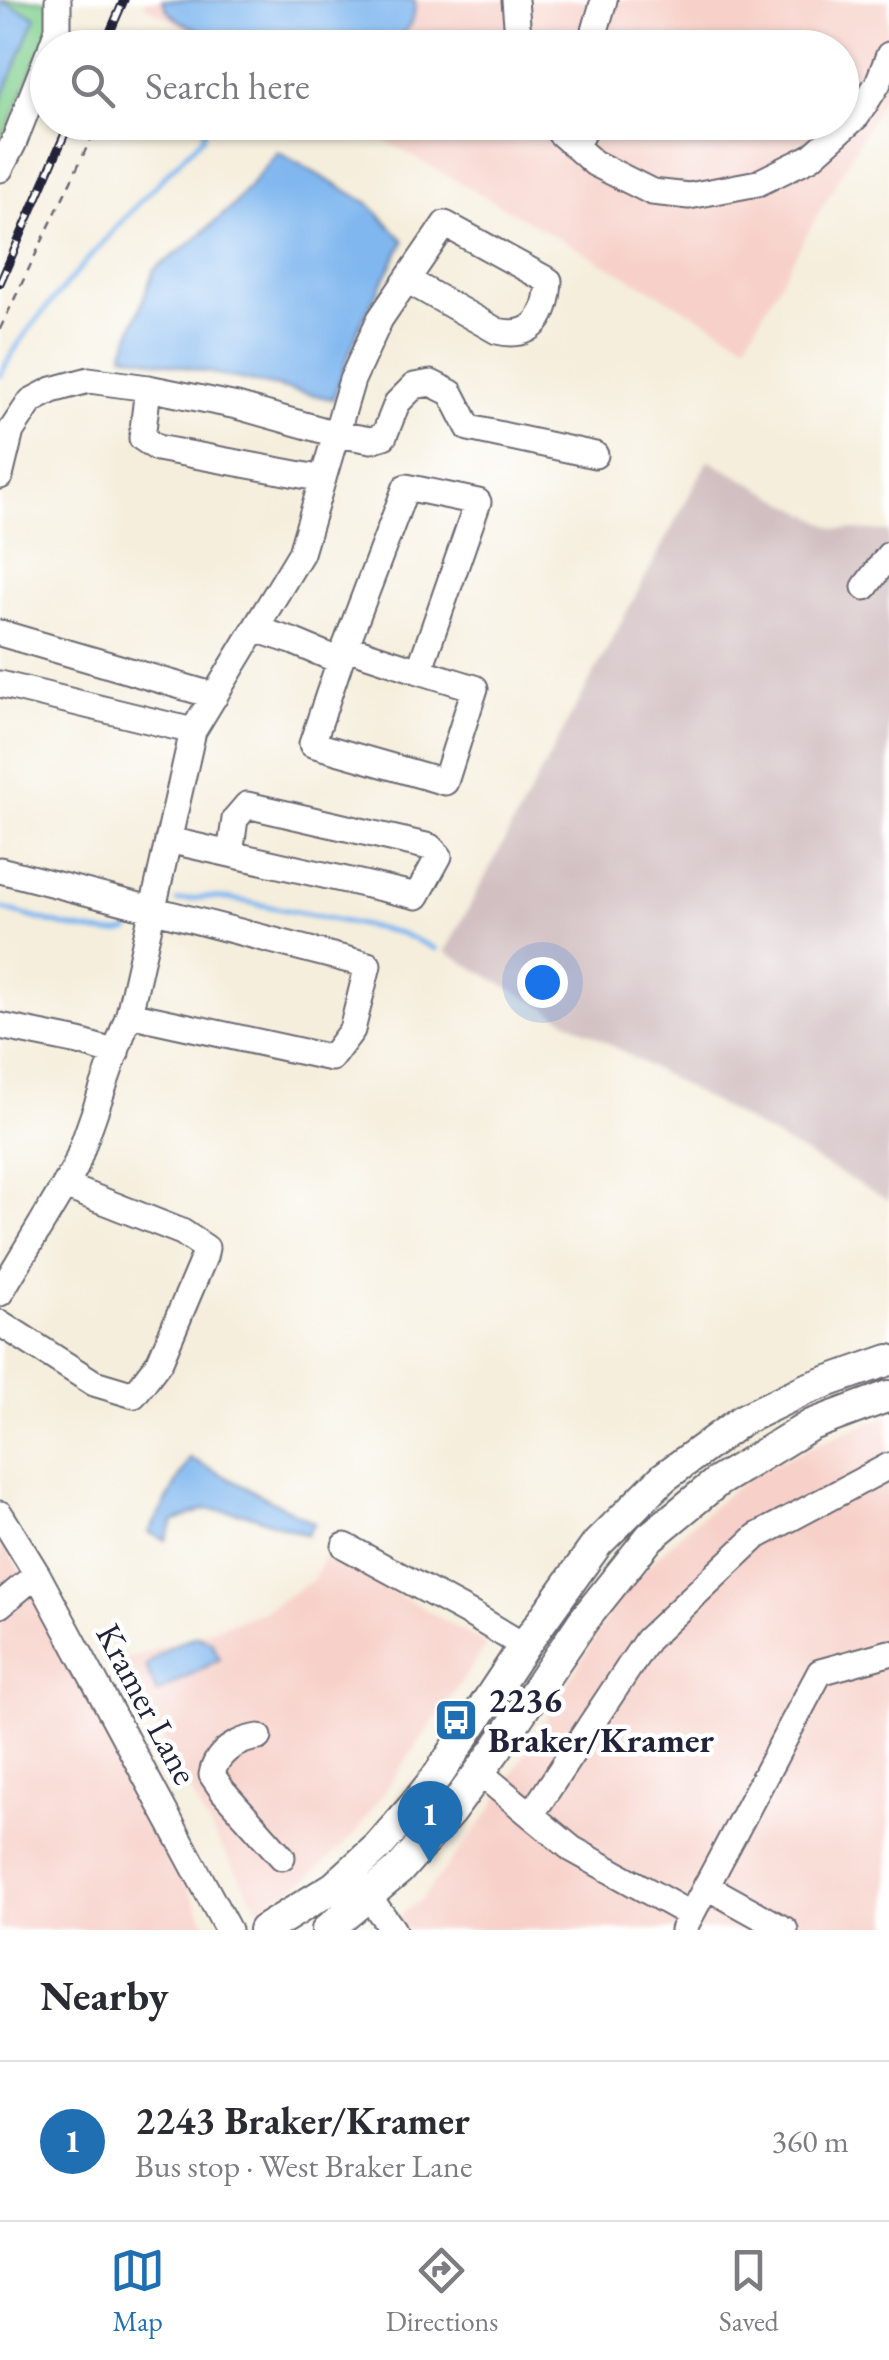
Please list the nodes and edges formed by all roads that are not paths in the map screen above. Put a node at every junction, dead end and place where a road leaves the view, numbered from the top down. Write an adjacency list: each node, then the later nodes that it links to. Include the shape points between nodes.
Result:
1 (58, 0): 4 (street)
2 (515, 0): 5 (street)
3 (604, 0): 6 (street)
4 (58, 30)
5 (518, 30)
6 (595, 30)
7 (889, 55): 9 (street)
8 (30, 101): 14 (street)
9 (859, 113)
10 (568, 140): 13 (street)
11 (578, 140): 13 (street)
12 (829, 140): 13 (street, via 758,184 689,196 652,192)
13 (575, 146)
14 (0, 168)
15 (407, 280): 15 (street, via 445,224 549,281 548,303 534,326 513,335); 17 (street, via 380,319)
16 (148, 388): 17 (street); 19 (street, via 89,380 32,401 11,430); 20 (street, via 142,438 156,448)
17 (336, 434): 18 (street, via 384,436 397,402 414,386 431,383 451,393 469,428); 20 (street)
18 (595, 455)
19 (0, 476)
20 (323, 478): 23 (street, via 301,553)
21 (889, 555): 22 (street)
22 (864, 587)
23 (255, 629): 25 (street); 28 (street)
24 (0, 633): 28 (street)
25 (343, 654): 26 (street); 26 (street, via 312,744 444,782 475,688); 26 (street, via 406,487 478,502)
26 (419, 670)
27 (0, 684): 29 (street)
28 (215, 696): 29 (street)
29 (192, 731): 30 (street)
30 (168, 840): 31 (street); 33 (street)
31 (230, 854): 31 (street, via 234,819 247,806 430,847 439,856 416,896)
32 (0, 870): 33 (street)
33 (154, 910): 34 (street); 34 (street, via 368,965 352,1030 331,1058)
34 (130, 1014): 36 (street)
35 (0, 1026): 36 (street)
36 (116, 1052): 37 (street)
37 (65, 1186): 38 (street); 39 (street, via 206,1248 160,1361 134,1395 94,1383)
38 (0, 1293)
39 (0, 1323)
40 (880, 1363): 41 (main road); 47 (main road, via 742,1420 664,1477 597,1544)
41 (887, 1405): 49 (main road, via 811,1425 717,1482 650,1537)
42 (889, 1466): 52 (street, via 757,1536 647,1640)
43 (0, 1514): 45 (street, Kramer Lane)
44 (344, 1546): 47 (street)
45 (37, 1574): 46 (street); 57 (street, Kramer Lane)
46 (0, 1606)
47 (524, 1646): 49 (main road); 58 (main road, via 438,1774 378,1846 334,1887)
48 (889, 1653): 54 (street, via 820,1672)
49 (555, 1662): 51 (main road)
50 (259, 1736): 53 (street, via 221,1755 212,1776)
51 (480, 1772): 52 (street); 55 (main road, via 417,1852)
52 (531, 1814): 56 (street)
53 (282, 1856)
54 (706, 1886): 56 (street); 61 (street)
55 (369, 1897): 59 (main road); 60 (street)
56 (685, 1926)
57 (228, 1930)
58 (264, 1930)
59 (327, 1930)
60 (393, 1930)
61 (785, 1930)

